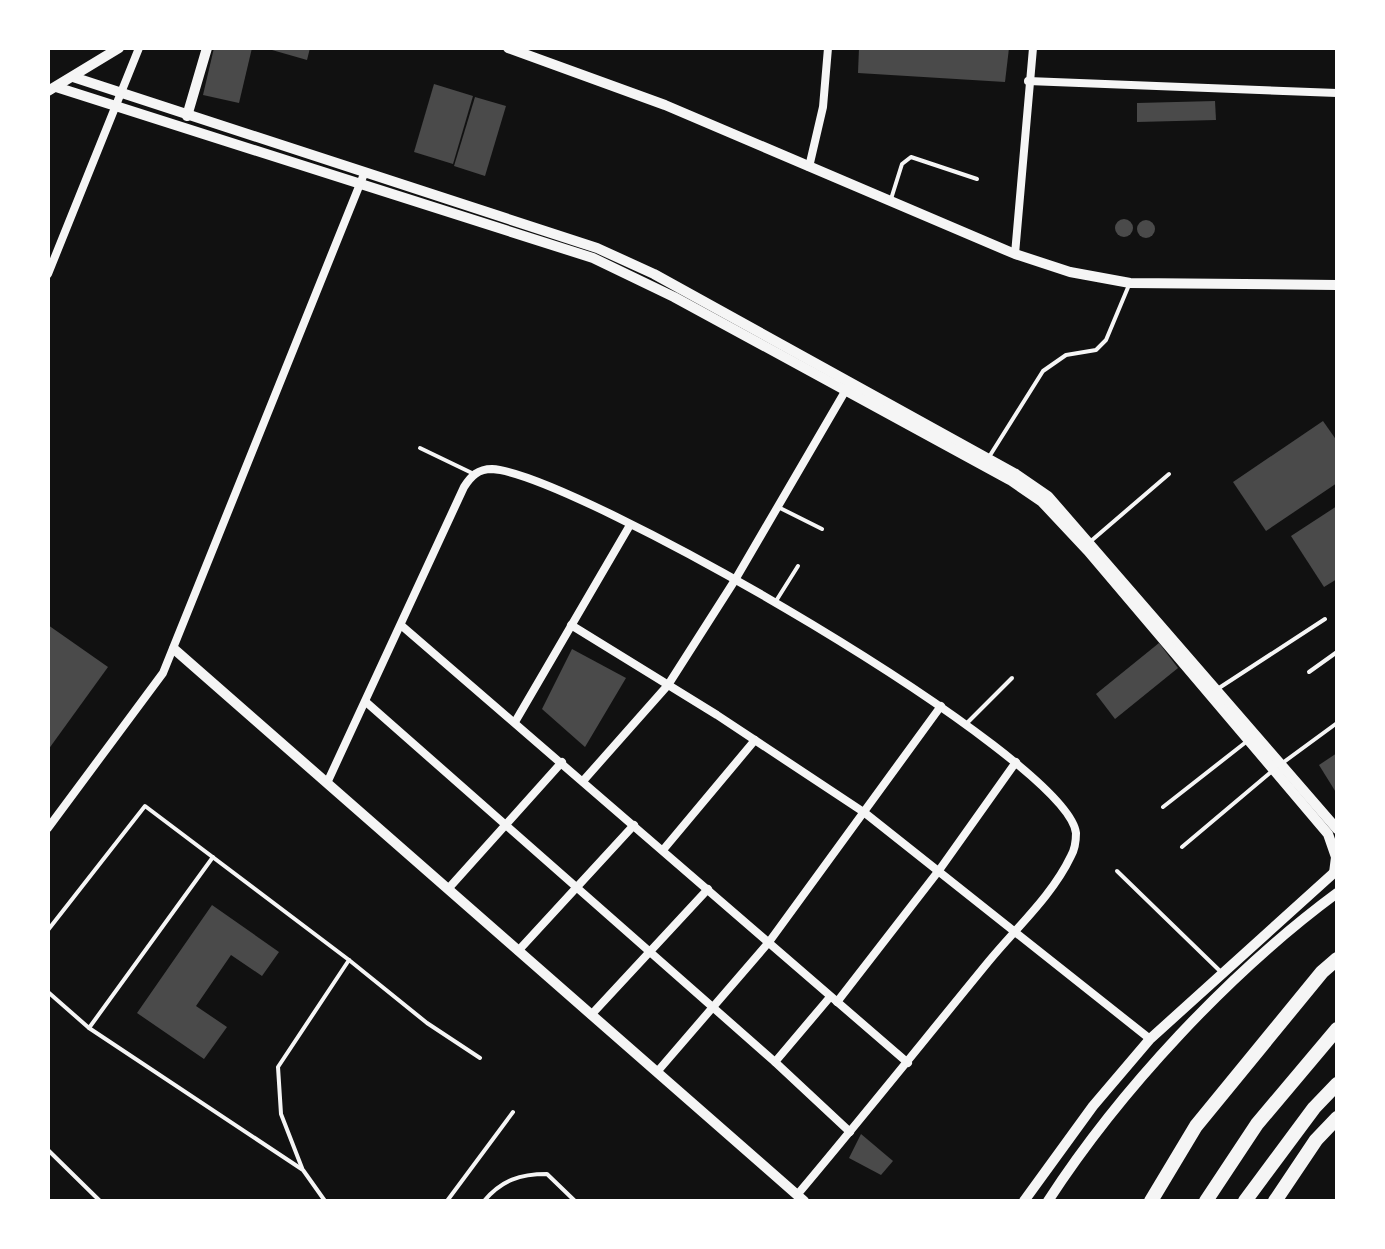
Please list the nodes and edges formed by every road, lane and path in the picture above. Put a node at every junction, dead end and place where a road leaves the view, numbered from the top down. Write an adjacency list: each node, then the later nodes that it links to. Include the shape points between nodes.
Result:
1 (119, 48): 8 (street)
2 (139, 48): 12 (street)
3 (207, 48): 14 (street)
4 (508, 48): 7 (street)
5 (828, 48): 15 (street, via 823,107)
6 (1033, 48): 9 (street)
7 (538, 53): 15 (street)
8 (73, 77): 10 (street); 12 (street)
9 (1028, 81): 11 (street); 20 (street)
10 (52, 89): 13 (street)
11 (1337, 93)
12 (121, 94): 13 (street); 14 (street)
13 (116, 107): 18 (street); 22 (street)
14 (187, 116): 16 (street)
15 (809, 167): 19 (street)
16 (364, 174): 18 (street); 21 (street, via 542,228)
17 (977, 179): 19 (lane, via 911,157 902,164)
18 (359, 185): 21 (street); 40 (street)
19 (890, 201): 20 (street)
20 (1015, 254): 23 (street, via 1070,272)
21 (622, 264): 25 (street)
22 (48, 274)
23 (1130, 283): 24 (street); 27 (lane, via 1106,340 1087,354 1066,355 1043,371)
24 (1337, 285)
25 (847, 388): 27 (street); 30 (street)
26 (420, 448): 28 (lane)
27 (981, 458): 33 (street)
28 (474, 474): 31 (street, via 495,469 526,478); 39 (street)
29 (1169, 474): 33 (lane)
30 (778, 506): 32 (lane); 35 (street)
31 (630, 525): 35 (street); 38 (street)
32 (822, 529)
33 (1091, 546): 45 (street); 52 (street)
34 (798, 566): 36 (lane)
35 (735, 580): 36 (street); 44 (street)
36 (774, 603): 47 (street)
37 (1325, 619): 45 (lane)
38 (571, 625): 44 (street); 48 (street)
39 (402, 626): 46 (street); 48 (street)
40 (174, 649): 57 (street); 62 (street, via 163,673)
41 (1337, 652): 42 (lane)
42 (1309, 672)
43 (1012, 678): 50 (lane)
44 (668, 685): 51 (street); 56 (street)
45 (1217, 689): 55 (street)
46 (366, 702): 57 (street); 61 (street)
47 (941, 706): 50 (street); 59 (street)
48 (515, 722): 53 (street)
49 (1337, 723): 55 (lane)
50 (966, 724): 54 (street)
51 (755, 740): 59 (street); 65 (street)
52 (1248, 741): 55 (street); 58 (lane)
53 (562, 762): 56 (street); 61 (street)
54 (1016, 762): 67 (street); 75 (street, via 1064,808 1076,838 1069,860)
55 (1277, 767): 63 (street); 64 (lane); 69 (street, via 1328,834)
56 (583, 781): 60 (street)
57 (327, 783): 70 (street)
58 (1163, 807)
59 (865, 813): 67 (street); 76 (street)
60 (634, 825): 65 (street); 71 (street)
61 (507, 826): 70 (street); 71 (street)
62 (48, 828)
63 (1337, 829)
64 (1182, 847)
65 (663, 850): 72 (street)
66 (213, 857): 74 (lane, via 145,806); 81 (lane); 88 (lane)
67 (940, 869): 75 (street); 85 (street)
68 (1117, 871): 82 (lane)
69 (1335, 871): 82 (street)
70 (448, 889): 78 (street)
71 (578, 889): 78 (street); 79 (street)
72 (708, 889): 76 (street); 79 (street)
73 (1337, 893): 108 (street, via 1266,953 1155,1061)
74 (48, 930)
75 (1016, 932): 90 (street); 93 (street)
76 (769, 942): 85 (street); 86 (street)
77 (1337, 944): 83 (highway)
78 (518, 951): 87 (street)
79 (649, 951): 86 (street); 87 (street)
80 (1337, 959): 83 (highway)
81 (349, 960): 91 (lane); 100 (lane, via 278,1067 281,1114)
82 (1221, 972): 90 (street)
83 (1322, 972): 109 (highway, via 1196,1126)
84 (48, 992): 88 (lane)
85 (834, 1000): 92 (street); 93 (street)
86 (714, 1008): 92 (street); 94 (street)
87 (591, 1015): 94 (street)
88 (89, 1028): 100 (lane)
89 (1337, 1029): 110 (highway, via 1257,1124)
90 (1150, 1039): 107 (street)
91 (480, 1058)
92 (775, 1062): 98 (street)
93 (908, 1063): 98 (street)
94 (657, 1072): 101 (street)
95 (1337, 1084): 111 (highway)
96 (513, 1112): 104 (lane)
97 (1337, 1118): 112 (highway)
98 (850, 1132): 101 (street)
99 (48, 1150): 102 (lane)
100 (303, 1170): 103 (lane)
101 (800, 1198)
102 (100, 1201)
103 (325, 1201)
104 (447, 1201)
105 (484, 1201): 106 (lane, via 495,1188 522,1174 547,1174)
106 (575, 1201)
107 (1024, 1201)
108 (1048, 1201)
109 (1151, 1201)
110 (1206, 1201)
111 (1245, 1201)
112 (1275, 1201)

